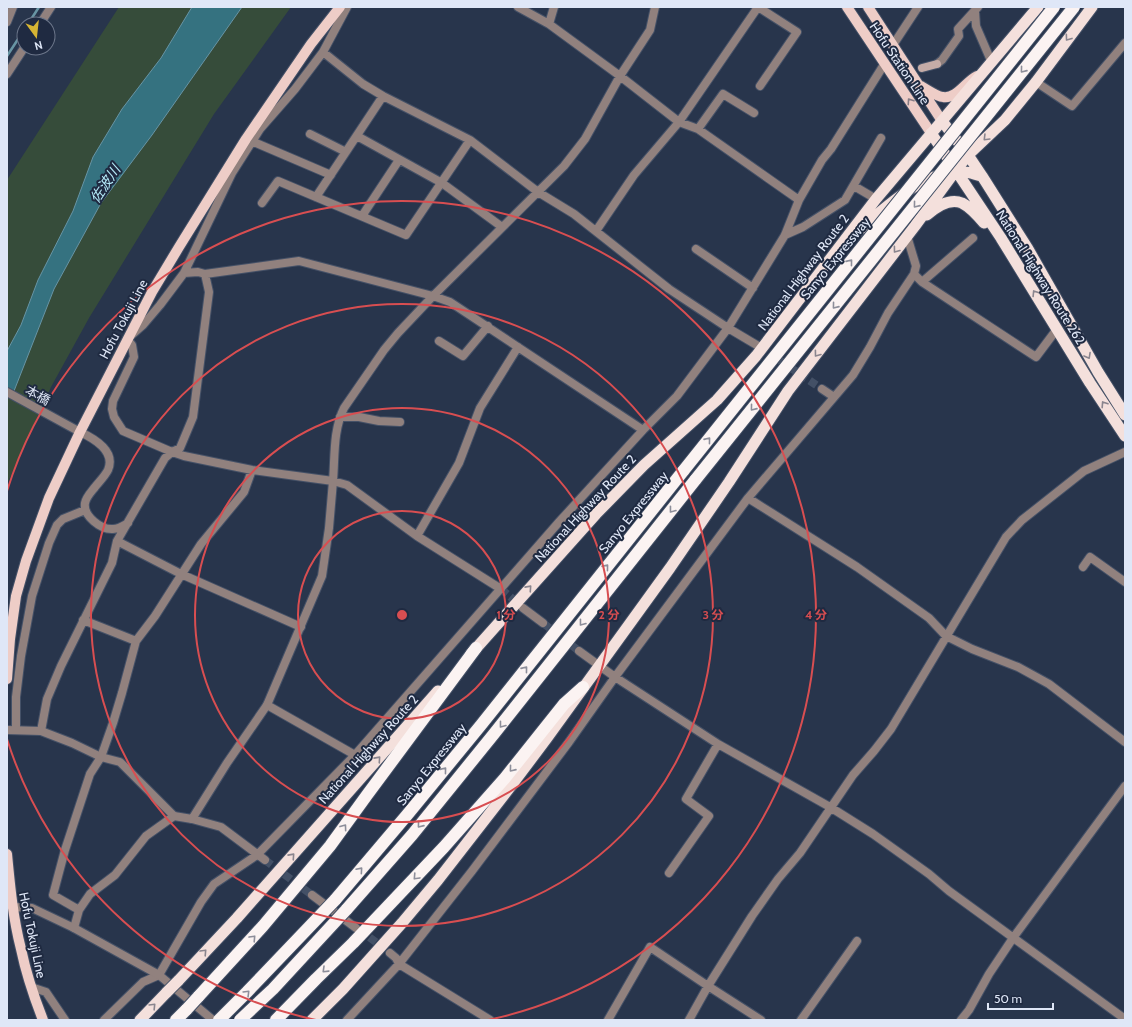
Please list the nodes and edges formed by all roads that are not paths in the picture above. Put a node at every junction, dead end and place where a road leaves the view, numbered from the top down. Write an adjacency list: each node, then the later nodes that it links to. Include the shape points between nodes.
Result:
1 (13, 7): 18 (street)
2 (51, 7): 17 (street)
3 (340, 7): 44 (main road, Hofu Tokuji Line, via 312,44)
4 (348, 7): 22 (street)
5 (518, 7): 19 (street)
6 (554, 7): 19 (street)
7 (655, 7): 31 (street, via 650,30)
8 (758, 7): 34 (street, via 796,32); 38 (street)
9 (847, 7): 24 (main road, Hofu Station Line)
10 (868, 7): 21 (main road, Hofu Station Line)
11 (918, 7): 21 (street)
12 (1038, 7): 25 (highway, National Highway Route 2)
13 (1054, 7): 152 (highway, Sanyo Expressway, one-way to 13, bridge, via 335,900 407,815)
14 (1074, 7): 153 (highway, one-way to 153, bridge, via 412,835 273,989)
15 (1092, 7): 32 (highway, one-way to 32)
16 (977, 9): 25 (street, via 976,26); 26 (street, via 958,29 959,36)
17 (45, 16)
18 (7, 22)
19 (549, 24): 31 (street)
20 (1125, 43): 32 (street, via 1072,106)
21 (893, 45): 30 (main road, Hofu Station Line)
22 (323, 52): 35 (street, via 363,84); 44 (street, via 295,89)
23 (19, 56): 29 (street)
24 (885, 63): 40 (main road, Hofu Station Line, one-way to 24); 57 (street)
25 (992, 63): 28 (highway, National Highway Route 2)
26 (937, 64): 27 (main road)
27 (922, 68): 30 (street)
28 (984, 72): 33 (main road, via 948,97 942,98); 37 (highway, National Highway Route 2)
29 (7, 74)
30 (913, 75): 33 (main road, Hofu Station Line)
31 (620, 76): 38 (street); 54 (street, via 585,139 564,166)
32 (1036, 82): 47 (highway, one-way to 47, via 1005,120)
33 (919, 85): 37 (main road, Hofu Station Line)
34 (760, 86)
35 (383, 96): 42 (street); 45 (street)
36 (754, 113): 39 (street, via 723,94)
37 (942, 121): 40 (highway, National Highway Route 2); 47 (highway, National Highway Route 262)
38 (679, 122): 39 (street); 62 (street, via 634,175)
39 (698, 129): 57 (street)
40 (931, 133): 49 (highway, National Highway Route 262); 56 (highway, National Highway Route 2)
41 (310, 134): 46 (street)
42 (357, 136): 46 (street); 48 (street)
43 (881, 138): 53 (street)
44 (250, 140): 50 (street); 69 (street); 78 (main road, Hofu Tokuji Line, via 219,181 152,292)
45 (470, 140): 52 (street); 54 (street)
46 (346, 152): 50 (street)
47 (968, 155): 49 (highway); 51 (highway, National Highway Route 262)
48 (399, 160): 52 (street); 59 (street)
49 (956, 172): 51 (highway); 60 (highway); 66 (highway, National Highway Route 262); 68 (highway, via 924,181 888,205)
50 (331, 175): 55 (street)
51 (982, 176): 85 (highway, National Highway Route 262, one-way to 85)
52 (442, 182): 59 (street, via 406,235); 61 (street)
53 (854, 186): 56 (street); 63 (street, via 845,200 803,227)
54 (538, 192): 61 (street); 62 (street)
55 (316, 197): 58 (street, via 278,181); 59 (street)
56 (876, 199): 68 (highway, National Highway Route 2)
57 (799, 200): 63 (street)
58 (262, 203)
59 (362, 216)
60 (915, 226): 64 (highway); 66 (highway, via 941,205 951,202 962,203)
61 (502, 227): 74 (street)
62 (596, 231): 76 (street, via 669,289)
63 (785, 235): 73 (street)
64 (907, 236): 71 (street, via 916,266); 113 (highway, one-way to 113, via 788,391 670,568)
65 (973, 238): 72 (street)
66 (1001, 238): 77 (highway, National Highway Route 262, one-way to 66)
67 (696, 249): 73 (street)
68 (836, 251): 110 (highway, National Highway Route 2, one-way to 68, via 596,514 644,465 717,400 756,356)
69 (184, 273): 70 (street); 78 (street, via 143,325)
70 (205, 274): 74 (street, via 299,261); 91 (street, via 209,292 193,417 180,448)
71 (914, 274): 72 (street); 84 (street, via 888,313 853,375)
72 (922, 282): 77 (street, via 1036,357)
73 (753, 288): 76 (street)
74 (433, 296): 75 (street, via 450,302); 86 (street, via 384,350)
75 (488, 326): 79 (street, via 463,356); 81 (street)
76 (728, 328): 80 (street); 88 (street, via 678,396)
77 (1058, 329): 90 (highway, National Highway Route 262, one-way to 77)
78 (127, 339): 89 (main road, Hofu Tokuji Line); 91 (street, via 132,345 134,357 113,401 114,417 122,430)
79 (439, 341)
80 (760, 347)
81 (518, 348): 88 (street); 98 (street, via 480,408 458,463)
82 (822, 389): 84 (street)
83 (7, 392): 89 (street, 本橋)
84 (834, 397): 95 (street)
85 (1125, 415)
86 (340, 416): 87 (street); 94 (street)
87 (400, 422)
88 (643, 430): 103 (street)
89 (80, 432): 96 (street, 本橋, via 102,445 110,462 108,470 85,502); 112 (main road, Hofu Tokuji Line, via 49,498 26,561 16,596)
90 (1125, 436)
91 (172, 452): 93 (street); 97 (street, via 165,458)
92 (1125, 452): 108 (street, via 1084,471 1022,520 1006,537)
93 (252, 470): 94 (street); 101 (street, via 244,492 201,544)
94 (333, 481): 98 (street, via 347,485); 107 (street, via 330,528 322,576)
95 (748, 498): 108 (street, via 857,567 929,618); 114 (street)
96 (85, 510): 97 (street, via 89,518 97,524 112,529); 119 (street, via 62,519 46,551 32,596 21,656 16,697)
97 (128, 523): 99 (street)
98 (417, 536): 103 (street)
99 (117, 542): 101 (street); 105 (street, via 112,563)
100 (1083, 567): 102 (street, via 1090,557)
101 (181, 574): 107 (street); 109 (street)
102 (1125, 582)
103 (501, 589): 123 (street)
104 (523, 608): 106 (street)
105 (84, 620): 109 (street); 120 (street, via 47,699)
106 (543, 623)
107 (301, 627): 117 (street)
108 (946, 636): 121 (street, via 1018,667 1049,684); 126 (street, via 891,729)
109 (136, 641): 124 (street)
110 (476, 648): 149 (highway, National Highway Route 2, one-way to 110, bridge, via 237,918); 150 (highway, one-way to 110, bridge, via 263,926 330,846)
111 (579, 651): 113 (street)
112 (8, 663): 115 (main road, Hofu Tokuji Line)
113 (599, 666): 114 (street); 116 (highway)
114 (615, 678): 122 (street); 141 (street, via 472,871)
115 (7, 679)
116 (583, 687): 154 (highway, one-way to 154, via 564,704 505,778 444,847); 155 (highway, via 438,880 343,989)
117 (267, 705): 123 (street); 128 (street)
118 (7, 730): 119 (street)
119 (16, 730): 120 (street)
120 (40, 731): 124 (street)
121 (1125, 742)
122 (718, 744): 126 (street); 132 (street, via 686,799 709,816)
123 (355, 755): 130 (street)
124 (102, 756): 127 (street, via 120,762); 135 (street, via 90,774 53,895)
125 (1125, 786): 138 (street)
126 (830, 807): 138 (street, via 879,839); 143 (street, via 800,853 752,916)
127 (174, 816): 128 (street); 135 (street, via 146,836 115,875 90,894)
128 (192, 819): 130 (street, via 221,827)
129 (7, 854): 134 (main road, Hofu Tokuji Line)
130 (257, 854): 131 (street); 142 (street, via 214,884)
131 (265, 860)
132 (669, 873)
133 (312, 895): 137 (street)
134 (10, 908): 136 (street, via 32,908); 144 (main road, Hofu Tokuji Line)
135 (79, 910): 136 (street)
136 (74, 928): 142 (street)
137 (356, 928)
138 (1014, 938): 145 (street); 162 (street)
139 (857, 941): 161 (street)
140 (390, 953): 141 (street)
141 (399, 964): 156 (street); 157 (street)
142 (159, 976): 148 (street, via 143,982); 151 (street)
143 (708, 986): 158 (street, via 650,947); 159 (street); 160 (street)
144 (31, 987): 146 (main road, Hofu Tokuji Line); 147 (street, via 46,992)
145 (1125, 1019)
146 (43, 1020)
147 (65, 1020)
148 (104, 1020)
149 (140, 1020)
150 (176, 1020)
151 (213, 1020)
152 (219, 1020)
153 (240, 1020)
154 (276, 1020)
155 (312, 1020)
156 (347, 1020)
157 (490, 1020)
158 (608, 1020)
159 (688, 1020)
160 (761, 1020)
161 (800, 1020)
162 (962, 1020)

